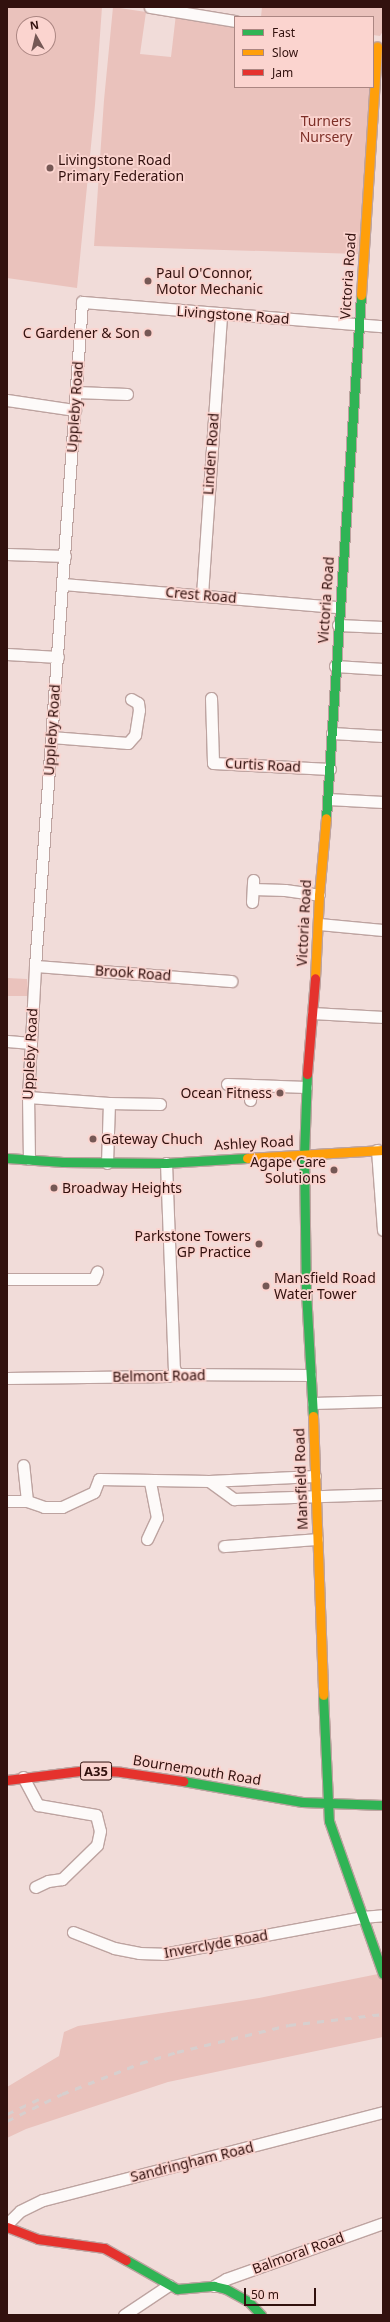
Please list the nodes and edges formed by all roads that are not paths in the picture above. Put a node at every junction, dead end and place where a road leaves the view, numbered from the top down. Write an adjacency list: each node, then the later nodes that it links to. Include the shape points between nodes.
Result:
1 (150, 7): 2 (street)
2 (234, 21)
3 (378, 47): 6 (main road, Victoria Road)
4 (82, 302): 5 (street, Livingstone Road); 8 (street, Uppleby Road)
5 (221, 314): 6 (street, Livingstone Road); 15 (street, Linden Road)
6 (359, 324): 7 (street, Livingstone Road); 16 (main road, Victoria Road)
7 (383, 326)
8 (76, 392): 9 (street); 11 (street, Uppleby Road)
9 (127, 394)
10 (7, 400): 11 (street)
11 (75, 410): 13 (street, Uppleby Road)
12 (7, 554): 13 (street)
13 (65, 556): 14 (street, Uppleby Road)
14 (63, 584): 15 (street, Crest Road); 20 (street, Uppleby Road)
15 (202, 595): 16 (street, Crest Road)
16 (339, 607): 17 (main road, Victoria Road)
17 (338, 625): 18 (street); 21 (main road, Victoria Road)
18 (383, 627)
19 (7, 654): 20 (street)
20 (58, 657): 27 (street, Uppleby Road)
21 (335, 666): 22 (street); 25 (main road, Victoria Road)
22 (383, 669)
23 (211, 698): 28 (street, Curtis Road, via 213,763)
24 (130, 699): 27 (street, via 138,703 140,710 135,735 128,743)
25 (332, 733): 26 (street); 28 (main road, Victoria Road)
26 (383, 736)
27 (51, 737): 35 (street, Uppleby Road)
28 (330, 769): 29 (main road, Victoria Road)
29 (328, 799): 30 (street); 31 (main road, Victoria Road)
30 (383, 802)
31 (319, 895): 32 (street, via 253,884); 33 (main road, Victoria Road)
32 (252, 902)
33 (319, 924): 34 (street); 37 (main road, Victoria Road)
34 (383, 930)
35 (36, 966): 36 (street, Brook Road); 40 (street, Uppleby Road)
36 (231, 981)
37 (313, 1012): 38 (street); 43 (main road, Victoria Road)
38 (383, 1017)
39 (7, 1042): 40 (street)
40 (31, 1043): 44 (street, Uppleby Road)
41 (228, 1084): 42 (street)
42 (251, 1085): 43 (street); 45 (street)
43 (306, 1087): 49 (main road, Victoria Road)
44 (28, 1098): 46 (street); 51 (street, Uppleby Road)
45 (250, 1100)
46 (109, 1103): 47 (street); 53 (street)
47 (160, 1104)
48 (380, 1150): 49 (main road, Ashley Road); 54 (street)
49 (304, 1154): 52 (main road, Ashley Road); 58 (main road, Mansfield Road)
50 (7, 1158): 51 (main road, Ashley Road)
51 (29, 1159): 53 (main road, Ashley Road)
52 (166, 1162): 53 (main road, Ashley Road); 57 (street, via 174,1368)
53 (107, 1163)
54 (383, 1230)
55 (7, 1279): 56 (street)
56 (96, 1279)
57 (177, 1374): 58 (street, Belmont Road); 59 (street, Belmont Road)
58 (310, 1374): 61 (main road, Mansfield Road)
59 (7, 1378)
60 (383, 1402): 61 (street)
61 (313, 1403): 63 (main road, Mansfield Road)
62 (23, 1465): 69 (street)
63 (315, 1476): 65 (street); 67 (main road, Mansfield Road)
64 (150, 1481): 65 (street); 69 (street, via 99,1479 94,1492 62,1507 44,1507); 70 (street, via 157,1518)
65 (209, 1481): 67 (street, via 234,1499)
66 (383, 1494): 67 (street)
67 (315, 1497): 71 (main road, Mansfield Road)
68 (7, 1501): 69 (street)
69 (27, 1501)
70 (147, 1538)
71 (317, 1539): 72 (street); 75 (main road, Mansfield Road)
72 (224, 1546)
73 (23, 1777): 74 (main road, Bournemouth Road / A35); 75 (main road, Bournemouth Road / A35, via 87,1770 121,1772 302,1802); 77 (street, via 38,1805 96,1815 100,1831 97,1845 62,1879 48,1881)
74 (7, 1780)
75 (327, 1803): 76 (main road, Bournemouth Road / A35); 79 (main road, Mansfield Road, via 329,1821)
76 (383, 1805)
77 (35, 1887)
78 (383, 1915): 79 (street, Inverclyde Road)
79 (362, 1917): 80 (street, Inverclyde Road, via 163,1954 114,1948); 81 (main road, Mansfield Road)
80 (73, 1932)
81 (383, 1973)
82 (383, 2112): 84 (street, Sandringham Road, via 43,2200 20,2210)
83 (383, 2224): 86 (street, Balmoral Road, via 261,2266)
84 (7, 2225): 85 (main road, via 38,2239 104,2248)
85 (169, 2285): 86 (main road, via 185,2289); 87 (street)
86 (214, 2286): 88 (main road, via 237,2294)
87 (124, 2315)
88 (261, 2315)

